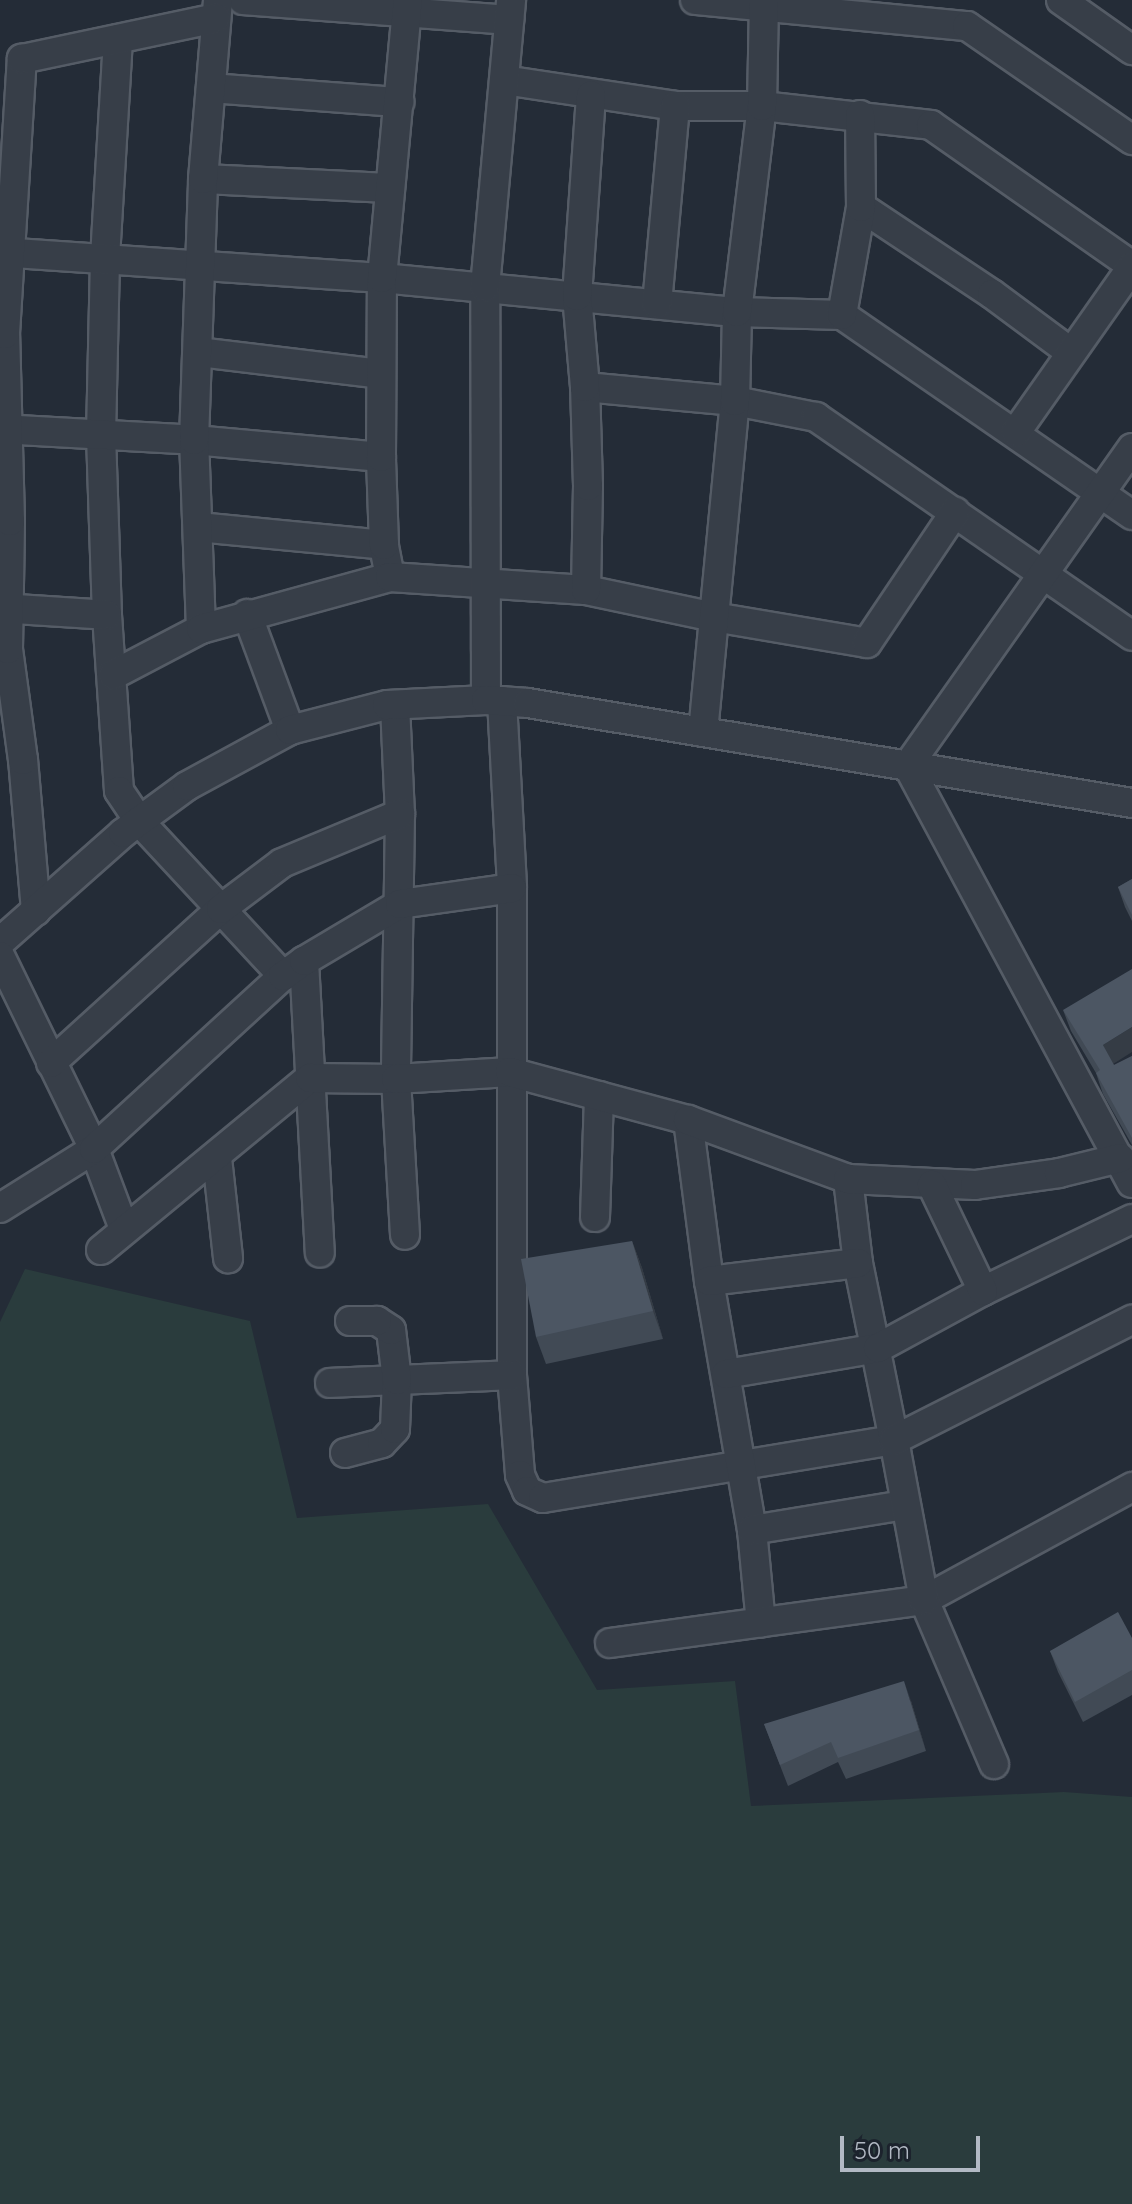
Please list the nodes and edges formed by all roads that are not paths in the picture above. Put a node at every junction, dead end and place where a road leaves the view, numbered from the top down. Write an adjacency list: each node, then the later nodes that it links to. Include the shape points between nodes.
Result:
1 (243, 0): 5 (street)
2 (695, 0): 4 (street)
3 (1061, 0): 9 (street)
4 (764, 3): 15 (street); 17 (street, via 967,26)
5 (408, 7): 7 (street); 13 (street)
6 (217, 9): 8 (street); 11 (street)
7 (510, 10): 10 (street)
8 (118, 39): 18 (street, via 22,59); 23 (street)
9 (1132, 50)
10 (504, 80): 12 (street); 27 (street)
11 (211, 88): 13 (street); 19 (street)
12 (591, 95): 14 (street); 28 (street)
13 (399, 102): 20 (street)
14 (675, 106): 15 (street); 29 (street)
15 (762, 106): 16 (street); 30 (street)
16 (860, 115): 21 (street); 25 (street, via 931,125)
17 (1132, 140)
18 (7, 161): 22 (street)
19 (203, 179): 20 (street); 24 (street)
20 (390, 188): 26 (street)
21 (861, 207): 31 (street); 34 (street)
22 (4, 252): 23 (street); 32 (street)
23 (105, 259): 24 (street); 40 (street)
24 (200, 264): 26 (street); 33 (street)
25 (1132, 267): 34 (street)
26 (382, 278): 27 (street); 35 (street)
27 (485, 287): 28 (street); 52 (street)
28 (577, 296): 29 (street); 36 (street)
29 (657, 304): 30 (street)
30 (737, 312): 31 (street); 37 (street)
31 (842, 315): 39 (street)
32 (3, 333): 38 (street)
33 (199, 352): 35 (street); 41 (street)
34 (1070, 352): 39 (street)
35 (381, 374): 43 (street)
36 (585, 387): 37 (street); 53 (street)
37 (735, 401): 45 (street, via 816,417); 57 (street)
38 (4, 430): 40 (street); 47 (street)
39 (1016, 432): 44 (street)
40 (101, 435): 41 (street); 56 (street)
41 (194, 440): 43 (street); 48 (street)
42 (1132, 448): 44 (street)
43 (381, 457): 49 (street)
44 (1100, 492): 46 (street); 50 (street)
45 (955, 512): 50 (street); 57 (street, via 867,643)
46 (1132, 515)
47 (5, 521): 54 (street)
48 (198, 527): 49 (street); 58 (street)
49 (384, 545): 51 (street)
50 (1044, 574): 59 (street); 67 (street)
51 (390, 577): 52 (street); 55 (street)
52 (486, 582): 53 (street); 62 (street)
53 (586, 590): 57 (street)
54 (5, 608): 56 (street); 60 (street)
55 (247, 614): 58 (street); 64 (street)
56 (107, 615): 61 (street)
57 (714, 617): 65 (street)
58 (201, 629): 61 (street)
59 (1132, 636)
60 (4, 652): 66 (street)
61 (113, 675): 71 (street, via 119,791)
62 (494, 700): 63 (street); 65 (street); 72 (street)
63 (395, 705): 64 (street); 70 (street)
64 (290, 730): 71 (street, via 187,786)
65 (703, 732): 67 (street)
66 (23, 760): 68 (street); 75 (street)
67 (908, 766): 69 (street); 87 (street)
68 (0, 780)
69 (1132, 803)
70 (400, 814): 73 (street); 74 (street, via 282,863)
71 (139, 821): 74 (street); 75 (street)
72 (512, 888): 73 (street); 80 (street)
73 (400, 904): 78 (street); 82 (street)
74 (221, 909): 78 (street); 79 (street)
75 (36, 911): 76 (street)
76 (0, 942)
77 (0, 956): 79 (street)
78 (293, 969): 81 (street); 85 (street)
79 (51, 1063): 85 (street)
80 (510, 1072): 82 (street); 83 (street); 105 (street)
81 (310, 1078): 82 (street); 86 (street); 96 (street)
82 (396, 1079): 94 (street)
83 (599, 1096): 84 (street); 91 (street)
84 (688, 1120): 88 (street); 99 (street)
85 (94, 1149): 90 (street); 93 (street)
86 (217, 1158): 93 (street); 97 (street)
87 (1126, 1170): 89 (street)
88 (848, 1179): 89 (street); 98 (street)
89 (932, 1185): 100 (street)
90 (0, 1210)
91 (595, 1217)
92 (1132, 1219): 100 (street)
93 (124, 1229): 95 (street)
94 (405, 1235)
95 (101, 1250)
96 (320, 1253)
97 (228, 1258)
98 (858, 1263): 99 (street); 103 (street)
99 (709, 1281): 104 (street)
100 (983, 1291): 103 (street)
101 (1132, 1320): 108 (street)
102 (350, 1321): 106 (street, via 377,1321 391,1330)
103 (878, 1348): 104 (street); 108 (street)
104 (726, 1374): 110 (street)
105 (512, 1375): 106 (street); 110 (street, via 520,1475 527,1491 543,1498)
106 (397, 1380): 107 (street); 109 (street, via 395,1429 382,1443)
107 (330, 1383)
108 (894, 1440): 110 (street); 112 (street)
109 (345, 1453)
110 (741, 1465): 113 (street)
111 (1132, 1487): 114 (street)
112 (905, 1505): 113 (street); 114 (street)
113 (752, 1530): 115 (street)
114 (924, 1600): 115 (street); 117 (street)
115 (761, 1623): 116 (street)
116 (610, 1643)
117 (994, 1764)

